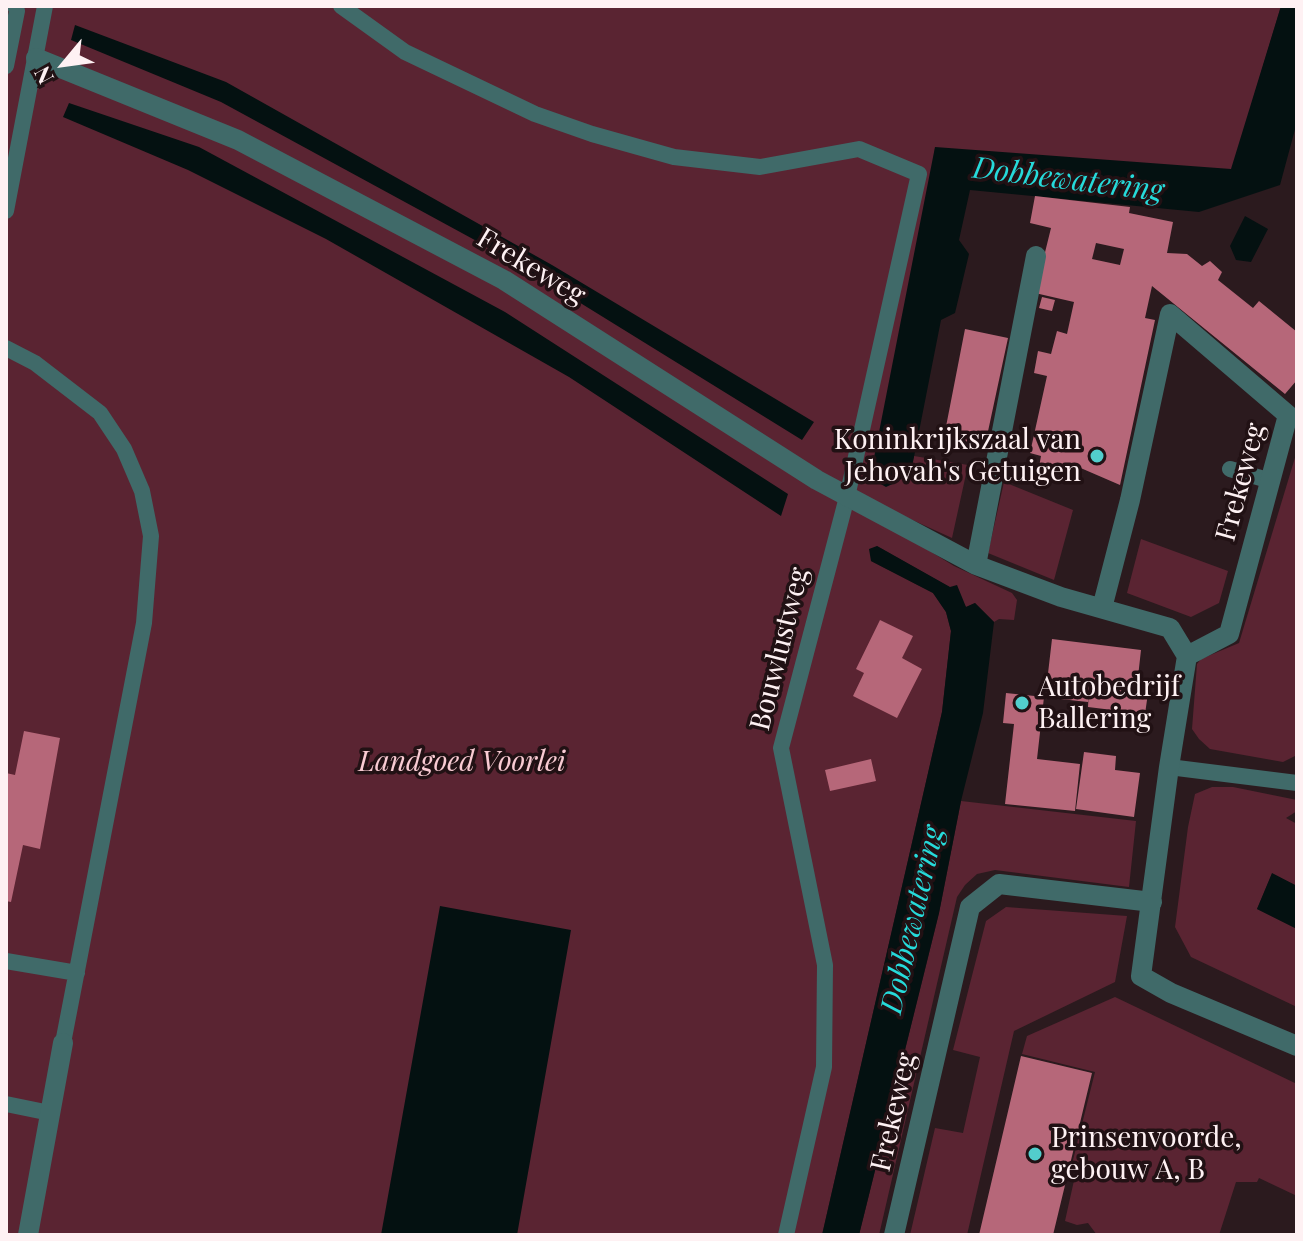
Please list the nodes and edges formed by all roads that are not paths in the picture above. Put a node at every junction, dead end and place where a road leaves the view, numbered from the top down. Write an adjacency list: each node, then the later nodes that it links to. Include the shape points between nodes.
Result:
1 (15, 6): 5 (lane)
2 (45, 6): 4 (lane)
3 (341, 6): 11 (lane, Bouwlustweg, via 405,52 535,114 592,134 674,157 760,167 859,149 919,174)
4 (36, 58): 6 (lane); 11 (street, Frekeweg, via 238,140 504,280)
5 (6, 66)
6 (6, 211)
7 (1036, 256): 12 (street)
8 (6, 348): 19 (lane, via 35,363 100,413 124,449 142,491 151,536 144,623)
9 (1230, 469): 10 (lane)
10 (1271, 481): 13 (street, Frekeweg, via 1288,415 1170,314); 14 (street, Frekeweg, via 1229,634)
11 (847, 497): 12 (street, Frekeweg); 25 (lane, Bouwlustweg, via 781,748 825,965 824,1067)
12 (976, 565): 13 (street, Frekeweg)
13 (1102, 608): 14 (street, Frekeweg, via 1170,628)
14 (1187, 656): 15 (street)
15 (1169, 767): 16 (lane); 17 (street)
16 (1297, 783)
17 (1152, 902): 21 (street, via 1141,976); 26 (street, Frekeweg, via 999,884 970,907)
18 (6, 961): 19 (lane)
19 (77, 973): 20 (lane)
20 (63, 1043): 23 (street)
21 (1297, 1046)
22 (6, 1104): 23 (lane)
23 (50, 1113): 24 (street)
24 (28, 1235)
25 (786, 1235)
26 (894, 1235)

